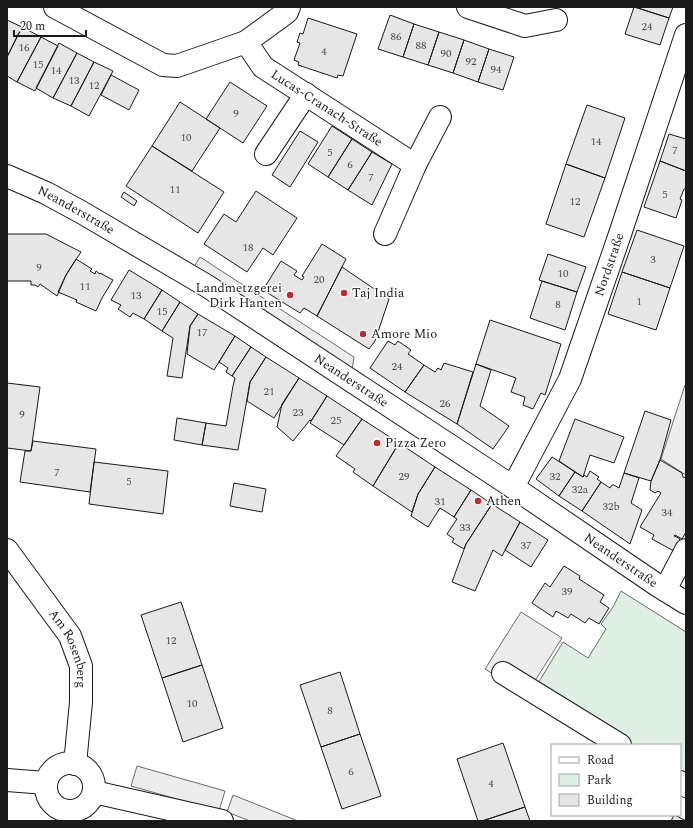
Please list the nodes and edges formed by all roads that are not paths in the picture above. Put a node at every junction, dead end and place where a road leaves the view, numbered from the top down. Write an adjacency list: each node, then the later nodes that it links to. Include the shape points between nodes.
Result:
1 (55, 7): 6 (street, via 163,65 177,66)
2 (289, 7): 6 (street, via 287,12)
3 (468, 7): 4 (street, via 525,26)
4 (556, 20)
5 (686, 35): 13 (street, Nordstraße, via 570,379)
6 (246, 42): 7 (street, Lucas-Cranach-Straße, via 263,67)
7 (306, 94): 9 (street); 10 (street, Lucas-Cranach-Straße)
8 (440, 117): 10 (street)
9 (266, 154)
10 (415, 165): 12 (street)
11 (7, 176): 13 (street, Neanderstraße, via 81,212 207,286)
12 (385, 234)
13 (514, 487): 16 (street, Neanderstraße)
14 (7, 550): 20 (street, Am Rosenberg, via 70,636 81,666 81,702)
15 (686, 550): 16 (street)
16 (665, 590): 17 (street, Neanderstraße)
17 (686, 602)
18 (503, 673): 19 (street)
19 (618, 744)
20 (75, 764): 22 (street, via 60,765 53,770); 23 (street, via 88,771 94,784)
21 (7, 780): 22 (street)
22 (46, 783): 24 (street, via 48,798)
23 (94, 792): 24 (street, via 87,805); 25 (street)
24 (65, 816)
25 (222, 821)

